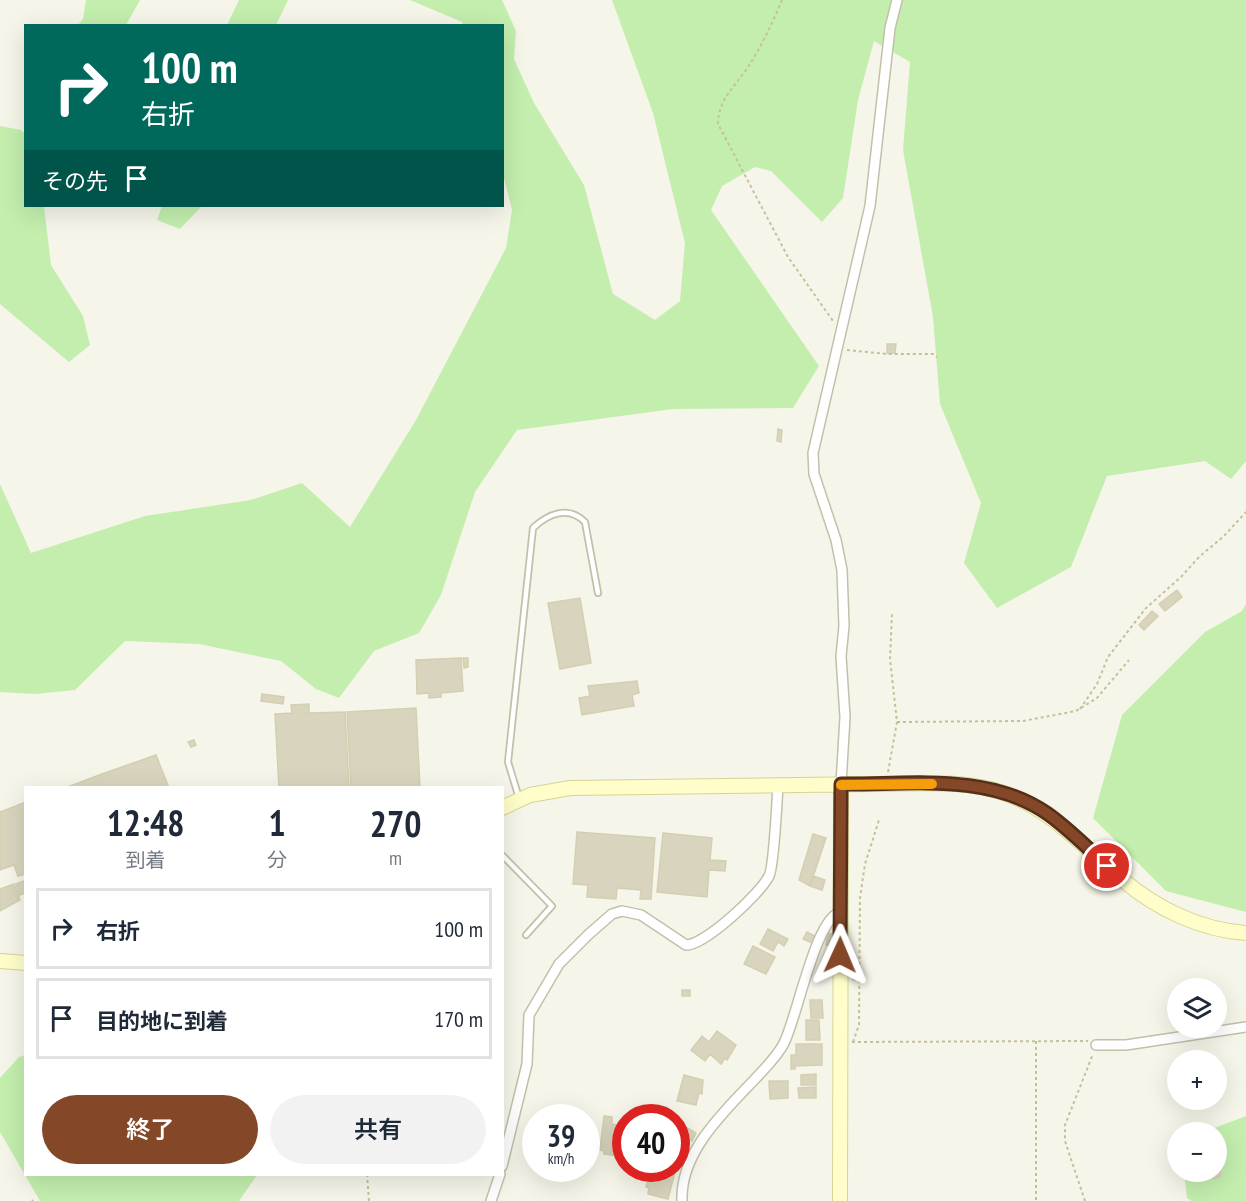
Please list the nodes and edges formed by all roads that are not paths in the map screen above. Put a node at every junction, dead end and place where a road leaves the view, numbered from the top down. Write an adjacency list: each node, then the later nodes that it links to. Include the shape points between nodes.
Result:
1 (897, 0): 3 (street, via 890,28 870,206 812,463 842,570 845,717)
2 (598, 593): 5 (lane, via 585,522 569,513 544,518 533,528 507,762)
3 (841, 784): 4 (street); 8 (street); 9 (street, via 967,785 1003,793 1048,814 1124,881 1161,907 1203,925)
4 (778, 785): 5 (street, via 570,788); 15 (street, via 770,875 705,939 686,945 642,915 622,911 612,914 588,934 559,964 529,1015 526,1065)
5 (519, 798): 6 (street)
6 (504, 807)
7 (504, 857): 10 (lane, via 552,906)
8 (841, 912): 18 (street, via 833,914 824,926 783,1046 695,1150 685,1172); 19 (street, via 846,1042)
9 (1246, 933)
10 (526, 935)
11 (0, 961): 12 (street)
12 (24, 963)
13 (1246, 1027): 14 (street, via 1126,1045)
14 (1096, 1045)
15 (504, 1158)
16 (499, 1176): 17 (street)
17 (491, 1201)
18 (682, 1201)
19 (840, 1201)

